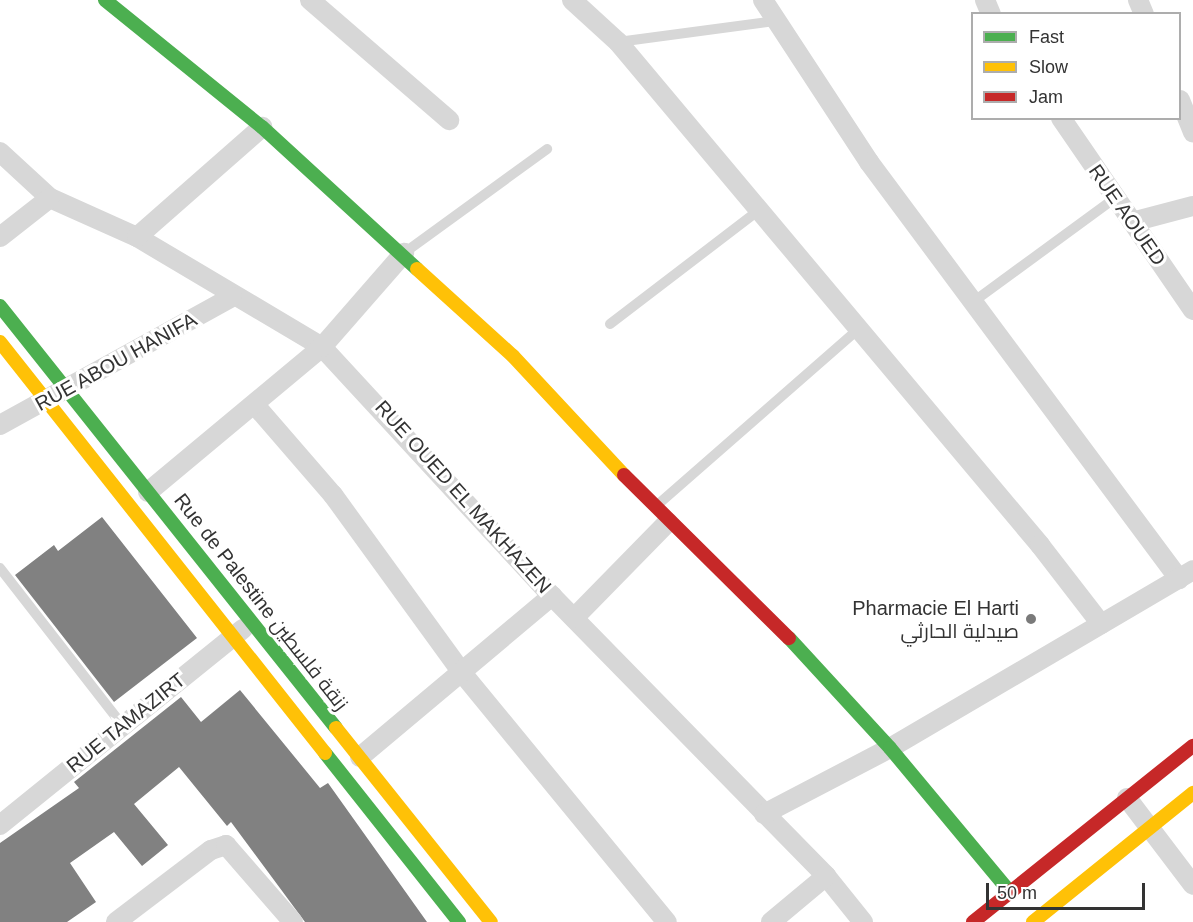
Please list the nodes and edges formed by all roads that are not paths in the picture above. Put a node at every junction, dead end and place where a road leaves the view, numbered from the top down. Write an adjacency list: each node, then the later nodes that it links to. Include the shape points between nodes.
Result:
1 (105, 0): 10 (street)
2 (310, 0): 8 (street)
3 (572, 0): 6 (street)
4 (763, 0): 5 (street)
5 (775, 21): 6 (lane); 23 (street, via 869,162)
6 (618, 42): 17 (street)
7 (1181, 105): 11 (street)
8 (449, 120)
9 (1062, 120): 15 (street, RUE AOUED)
10 (261, 127): 20 (street); 21 (street)
11 (1193, 133)
12 (548, 149): 21 (lane)
13 (0, 152): 14 (street, RUE OUED EL MAKHAZEN)
14 (50, 198): 19 (street); 20 (street, RUE OUED EL MAKHAZEN)
15 (1115, 198): 18 (street, RUE AOUED); 23 (lane)
16 (1193, 206): 18 (street)
17 (758, 211): 26 (lane); 27 (street)
18 (1132, 222): 25 (street, RUE AOUED)
19 (0, 237)
20 (137, 237): 22 (street, RUE OUED EL MAKHAZEN)
21 (404, 253): 29 (street); 35 (street, via 513,356)
22 (232, 297): 29 (street, RUE OUED EL MAKHAZEN); 30 (street, RUE ABOU HANIFA)
23 (973, 302): 38 (street)
24 (0, 306): 30 (street, Rue de Palestine زنقة فلسطين)
25 (1193, 310)
26 (610, 324)
27 (858, 329): 35 (lane); 42 (street, via 1040,545)
28 (0, 342): 31 (street)
29 (322, 347): 32 (street); 39 (street, RUE OUED EL MAKHAZEN)
30 (68, 391): 31 (street, RUE ABOU HANIFA); 34 (street, Rue de Palestine زنقة فلسطين)
31 (48, 402): 33 (street, RUE ABOU HANIFA); 43 (street)
32 (255, 405): 34 (street); 44 (street, via 333,495)
33 (0, 425)
34 (148, 492): 41 (street, Rue de Palestine زنقة فلسطين)
35 (655, 507): 36 (street)
36 (668, 522): 40 (street); 47 (street, via 760,607)
37 (0, 568): 45 (lane)
38 (1186, 574): 42 (street)
39 (552, 596): 40 (street, RUE OUED EL MAKHAZEN); 44 (street)
40 (574, 618): 51 (street, RUE OUED EL MAKHAZEN)
41 (252, 622): 43 (street, RUE TAMAZIRT); 48 (street, Rue de Palestine زنقة فلسطين)
42 (1101, 624): 47 (street)
43 (233, 637): 45 (street, RUE TAMAZIRT); 59 (street)
44 (463, 674): 48 (street); 61 (street)
45 (123, 726): 52 (street, RUE TAMAZIRT)
46 (1193, 746): 50 (street)
47 (890, 748): 51 (street); 56 (street)
48 (360, 758): 60 (street, Rue de Palestine زنقة فلسطين)
49 (1193, 793): 53 (street)
50 (1127, 798): 53 (street); 56 (street)
51 (764, 814): 54 (street, RUE OUED EL MAKHAZEN)
52 (0, 825)
53 (1149, 828): 55 (street); 65 (street)
54 (826, 876): 62 (street); 63 (street, RUE OUED EL MAKHAZEN)
55 (1193, 885)
56 (1010, 892): 64 (street)
57 (116, 922): 58 (street, via 211,850 226,845)
58 (293, 922)
59 (459, 922)
60 (491, 922)
61 (667, 922)
62 (771, 922)
63 (863, 922)
64 (973, 922)
65 (1033, 922)

